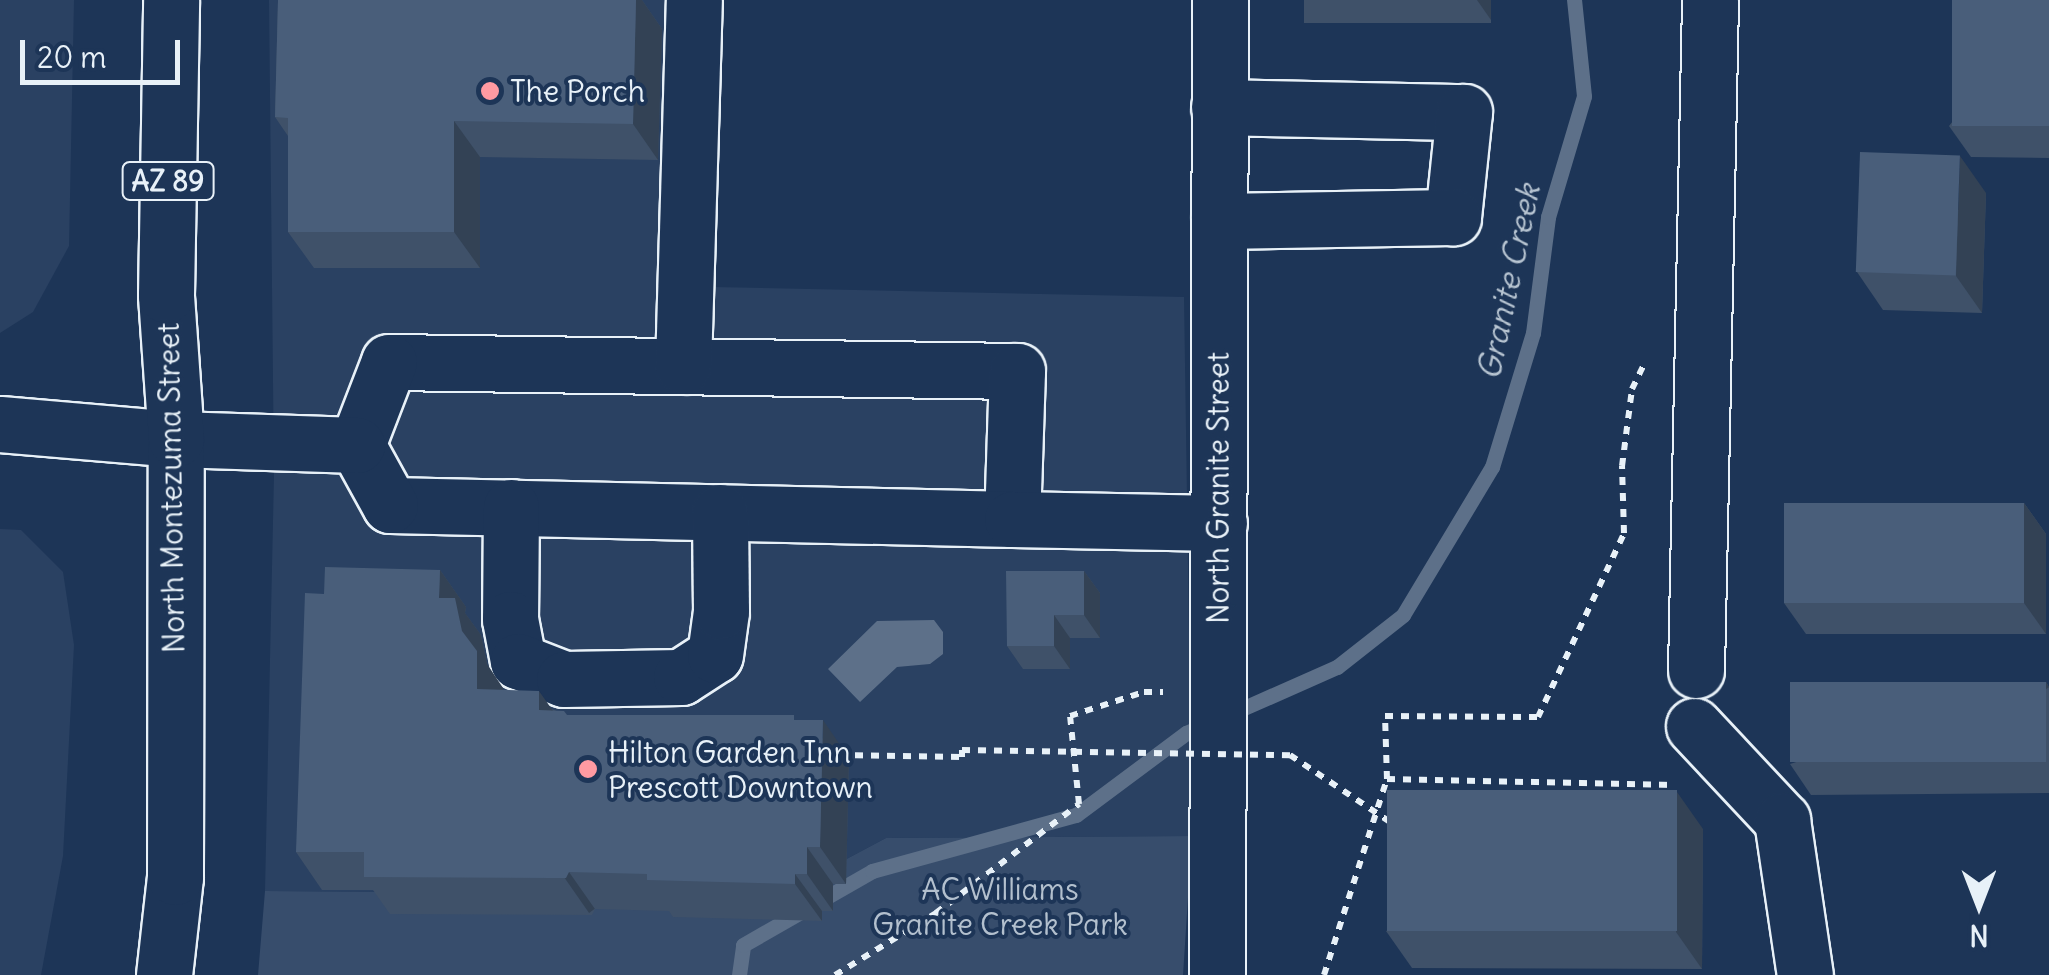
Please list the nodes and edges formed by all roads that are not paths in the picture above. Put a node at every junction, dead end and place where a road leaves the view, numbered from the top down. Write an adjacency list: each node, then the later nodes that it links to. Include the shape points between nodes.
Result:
1 (171, 0): 9 (main road, North Montezuma Street / AZ 89, via 166,294)
2 (694, 0): 7 (main road)
3 (1220, 0): 5 (main road, North Granite Street)
4 (1710, 0): 15 (main road)
5 (1219, 106): 6 (main road, North Granite Street); 6 (main road, via 1464,112 1452,218)
6 (1219, 221): 14 (main road, North Granite Street)
7 (683, 366): 10 (main road, via 388,362); 13 (main road, via 1017,371)
8 (0, 424): 9 (main road)
9 (176, 439): 10 (main road); 17 (main road, North Montezuma Street, via 175,877)
10 (357, 445): 11 (main road, via 390,505)
11 (511, 508): 12 (main road); 12 (main road, via 510,619 518,661 564,678 681,677 715,655)
12 (720, 512): 13 (main road)
13 (1012, 519): 14 (main road)
14 (1218, 523): 18 (main road, North Granite Street)
15 (1696, 670)
16 (1694, 726): 19 (main road, via 1782,820)
17 (164, 975)
18 (1217, 975)
19 (1805, 975)

